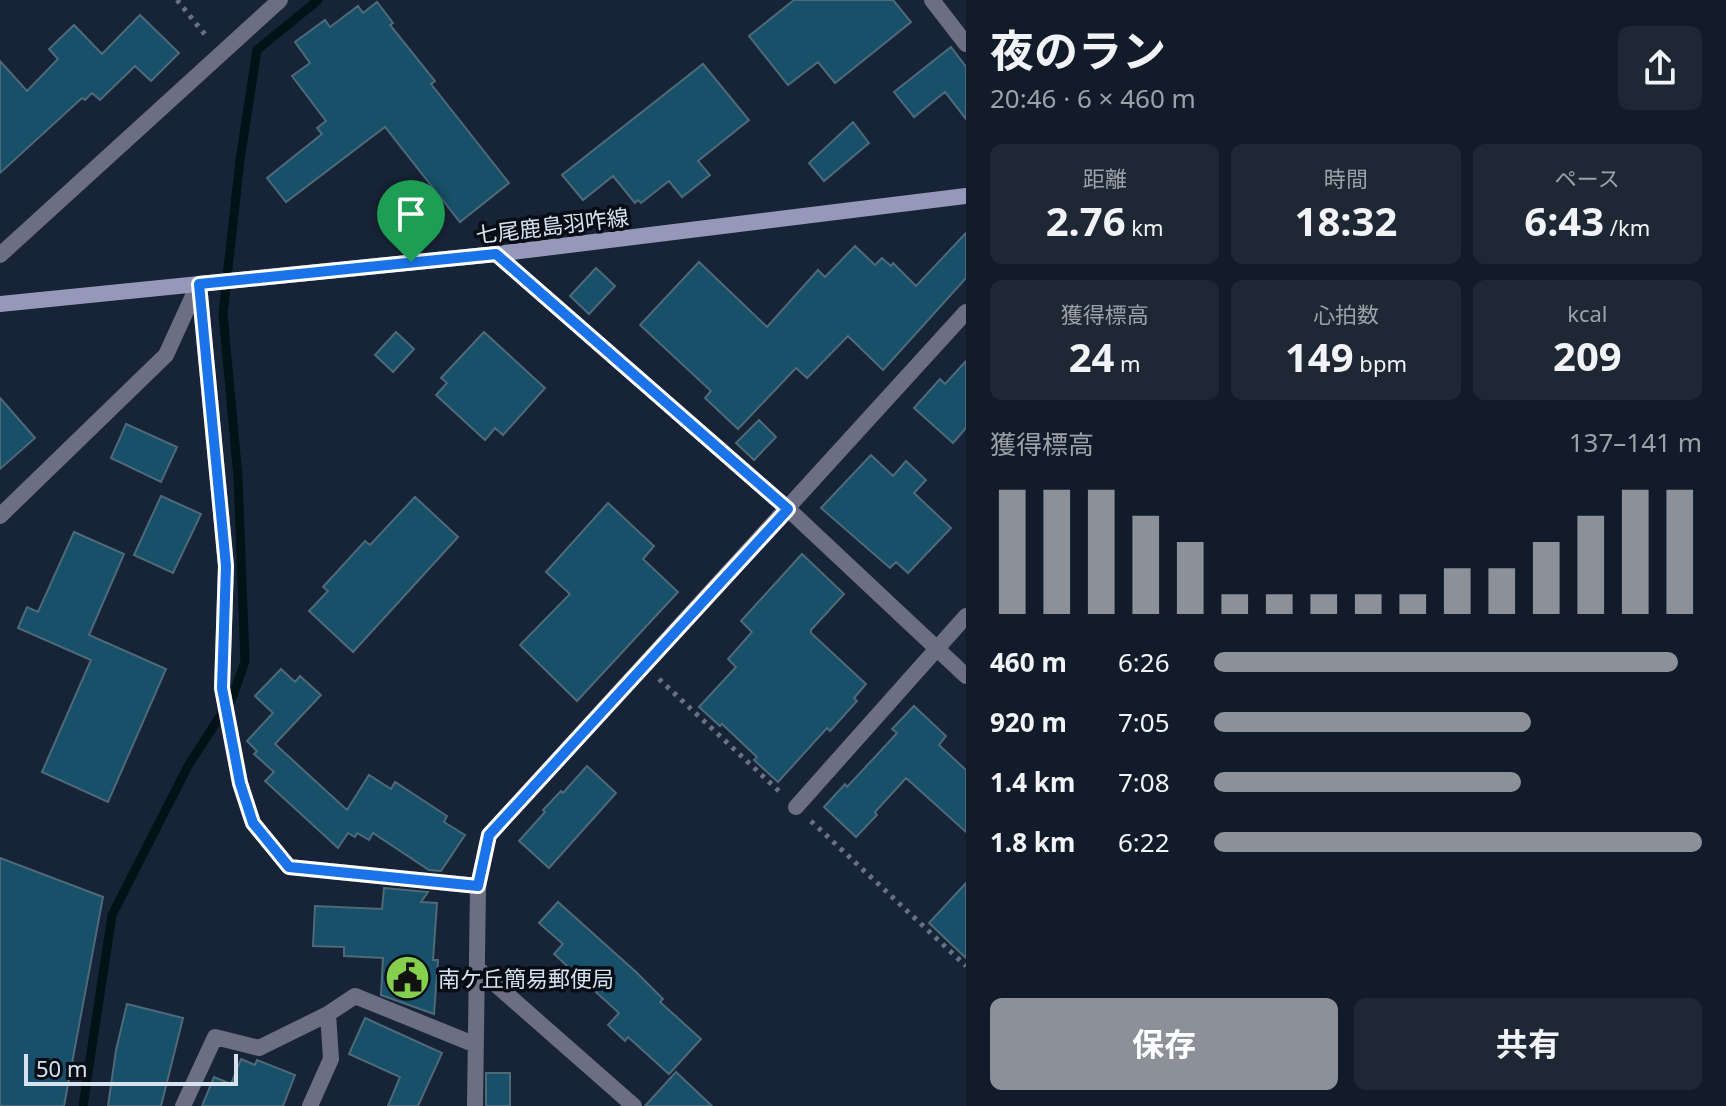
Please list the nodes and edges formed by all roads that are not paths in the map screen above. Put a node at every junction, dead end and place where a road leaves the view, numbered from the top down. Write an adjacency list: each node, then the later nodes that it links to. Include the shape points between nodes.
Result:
1 (280, 0): 6 (street)
2 (932, 0): 3 (street)
3 (966, 44)
4 (966, 196): 5 (main road, 七尾鹿島羽咋線)
5 (496, 254): 7 (main road, 七尾鹿島羽咋線); 10 (street)
6 (0, 255)
7 (206, 283): 8 (main road, 七尾鹿島羽咋線); 11 (street, via 166,355); 16 (street, via 226,566 222,688 253,823 289,867)
8 (0, 304)
9 (966, 312): 10 (street)
10 (788, 509): 13 (street); 16 (street, via 489,835)
11 (0, 516)
12 (966, 616): 13 (street)
13 (937, 649): 14 (street); 15 (street)
14 (966, 676)
15 (796, 807)
16 (478, 886): 17 (street)
17 (477, 968): 19 (street); 23 (street)
18 (328, 1014): 19 (street, via 355,996); 20 (street, via 259,1048 215,1037); 21 (street, via 331,1059)
19 (476, 1045): 22 (street)
20 (183, 1106)
21 (311, 1106)
22 (475, 1106)
23 (634, 1106)

